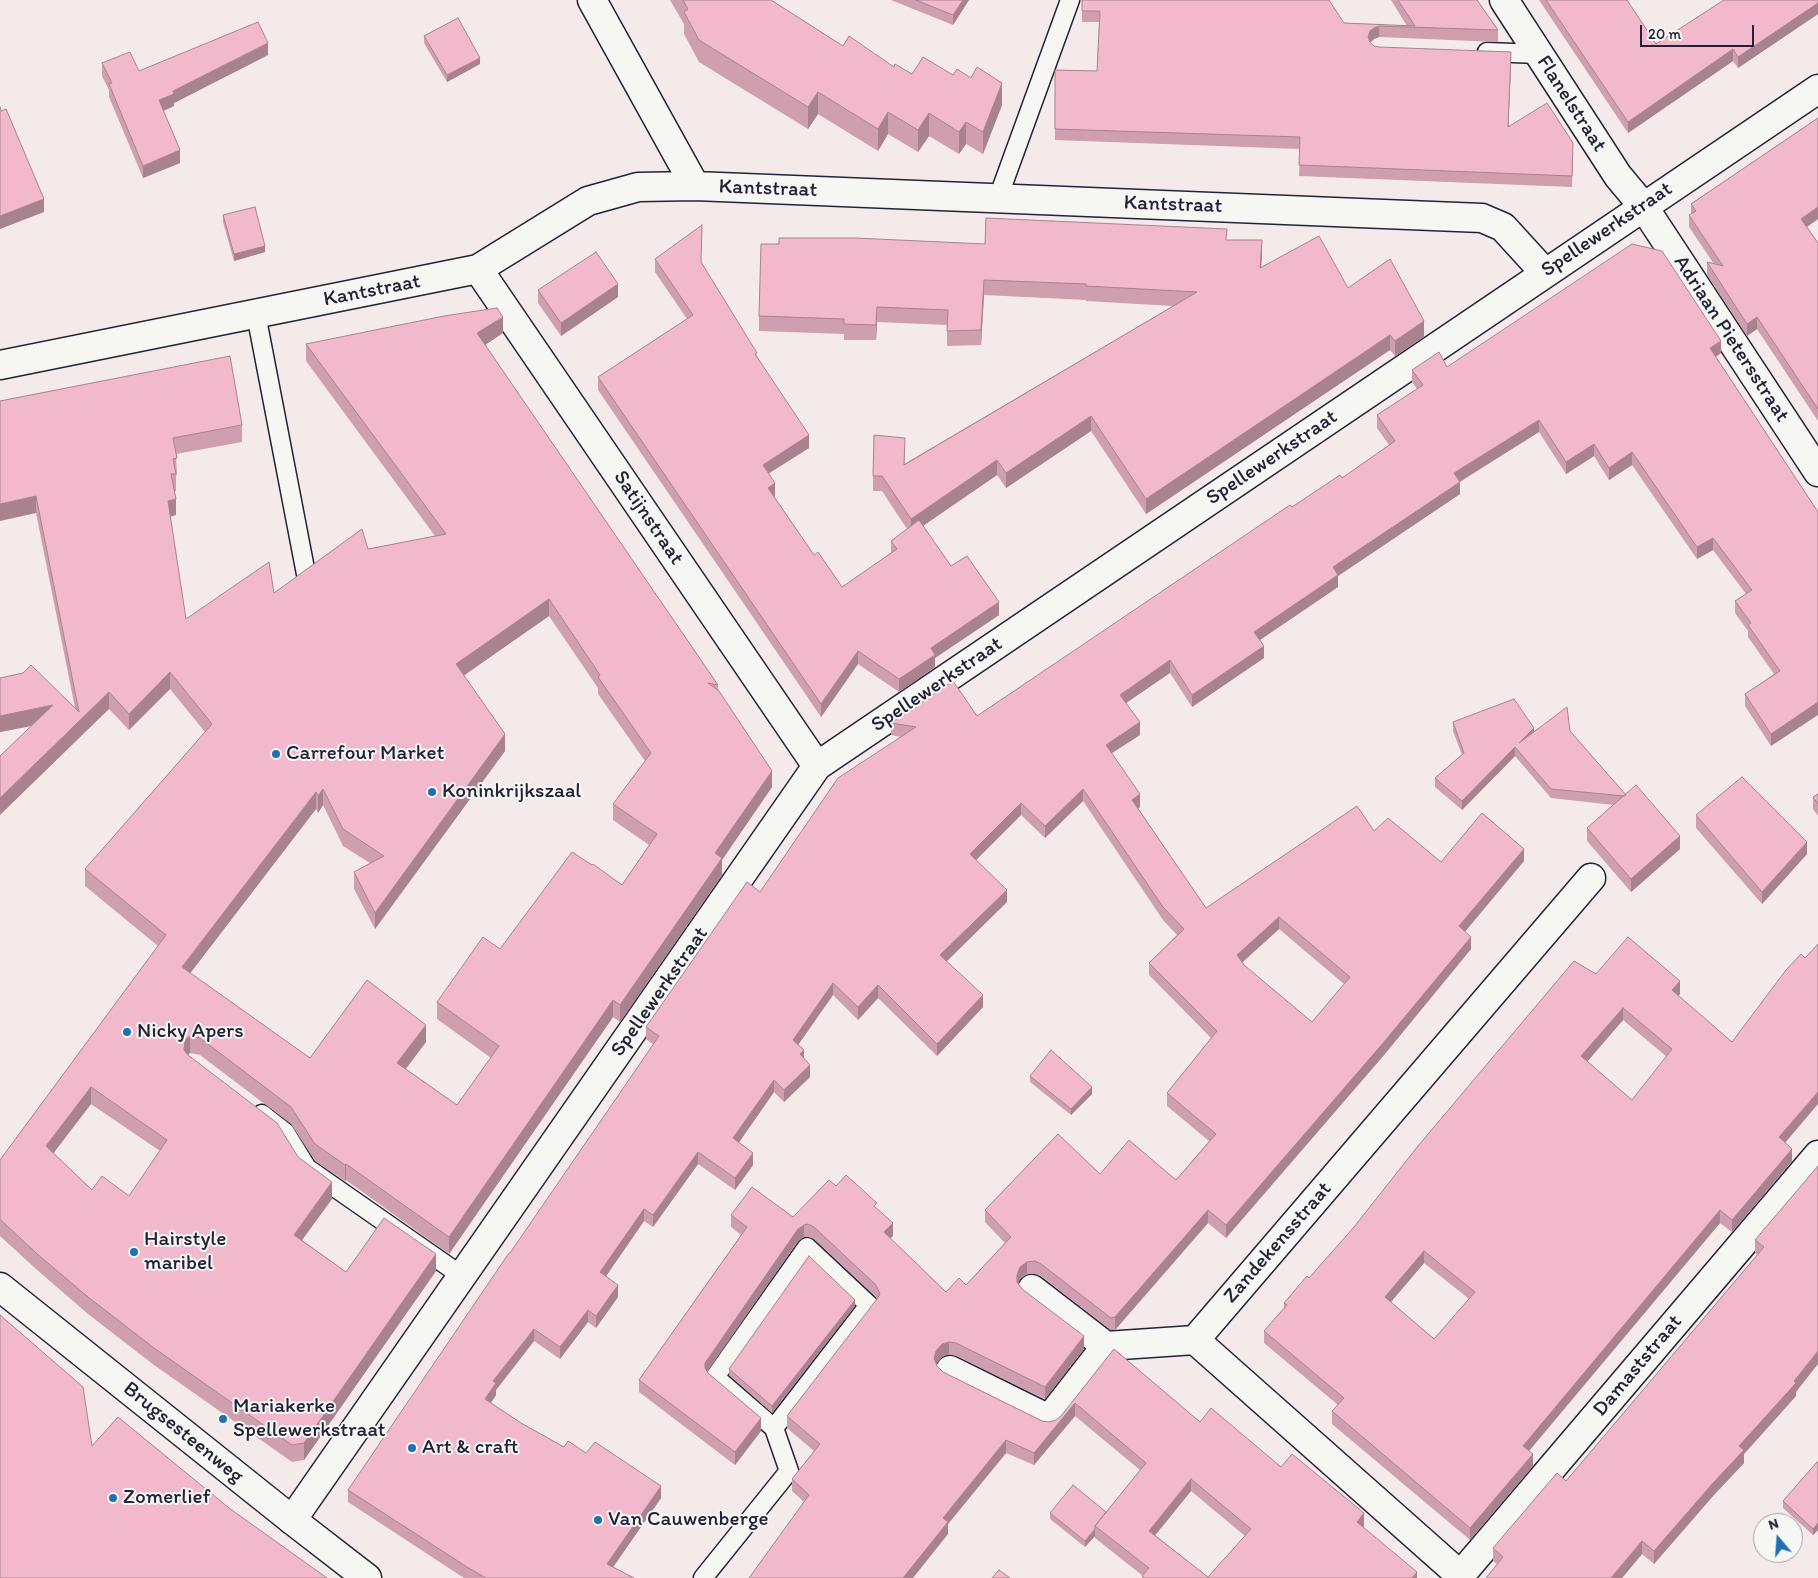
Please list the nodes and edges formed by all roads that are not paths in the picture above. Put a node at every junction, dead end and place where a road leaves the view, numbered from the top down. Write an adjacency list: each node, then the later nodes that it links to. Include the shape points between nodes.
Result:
1 (592, 0): 7 (street)
2 (1070, 0): 8 (lane)
3 (1504, 0): 5 (street, Flanelstraat)
4 (1469, 51): 5 (lane)
5 (1539, 54): 9 (street, Flanelstraat, via 1618,176)
6 (1818, 89): 9 (street, Spellewerkstraat)
7 (695, 186): 8 (street, Kantstraat); 10 (street, Kantstraat, via 638,187 588,201)
8 (998, 198): 11 (street, Kantstraat, via 1482,218 1503,227)
9 (1643, 206): 11 (street, Spellewerkstraat); 14 (street, Adriaan Pietersstraat)
10 (478, 269): 12 (street, Kantstraat); 16 (street, Satijnstraat)
11 (1545, 273): 16 (street, Spellewerkstraat)
12 (256, 314): 13 (street, Kantstraat); 15 (lane)
13 (0, 365)
14 (1818, 472)
15 (306, 574)
16 (817, 766): 20 (street, Spellewerkstraat)
17 (1591, 878): 23 (street, Zandekensstraat)
18 (247, 1103): 20 (lane, via 285,1132 307,1168)
19 (1818, 1154): 28 (street, Damaststraat)
20 (462, 1276): 27 (street, Spellewerkstraat)
21 (0, 1287): 27 (street, Brugsesteenweg)
22 (1032, 1290): 24 (street)
23 (1195, 1340): 24 (street); 28 (street)
24 (1106, 1346): 25 (street, via 1049,1419)
25 (950, 1370)
26 (774, 1428): 26 (lane, via 869,1305 808,1247 715,1377); 30 (lane, via 789,1471)
27 (292, 1520): 29 (street, Brugsesteenweg)
28 (1459, 1577)
29 (367, 1578)
30 (703, 1578)

